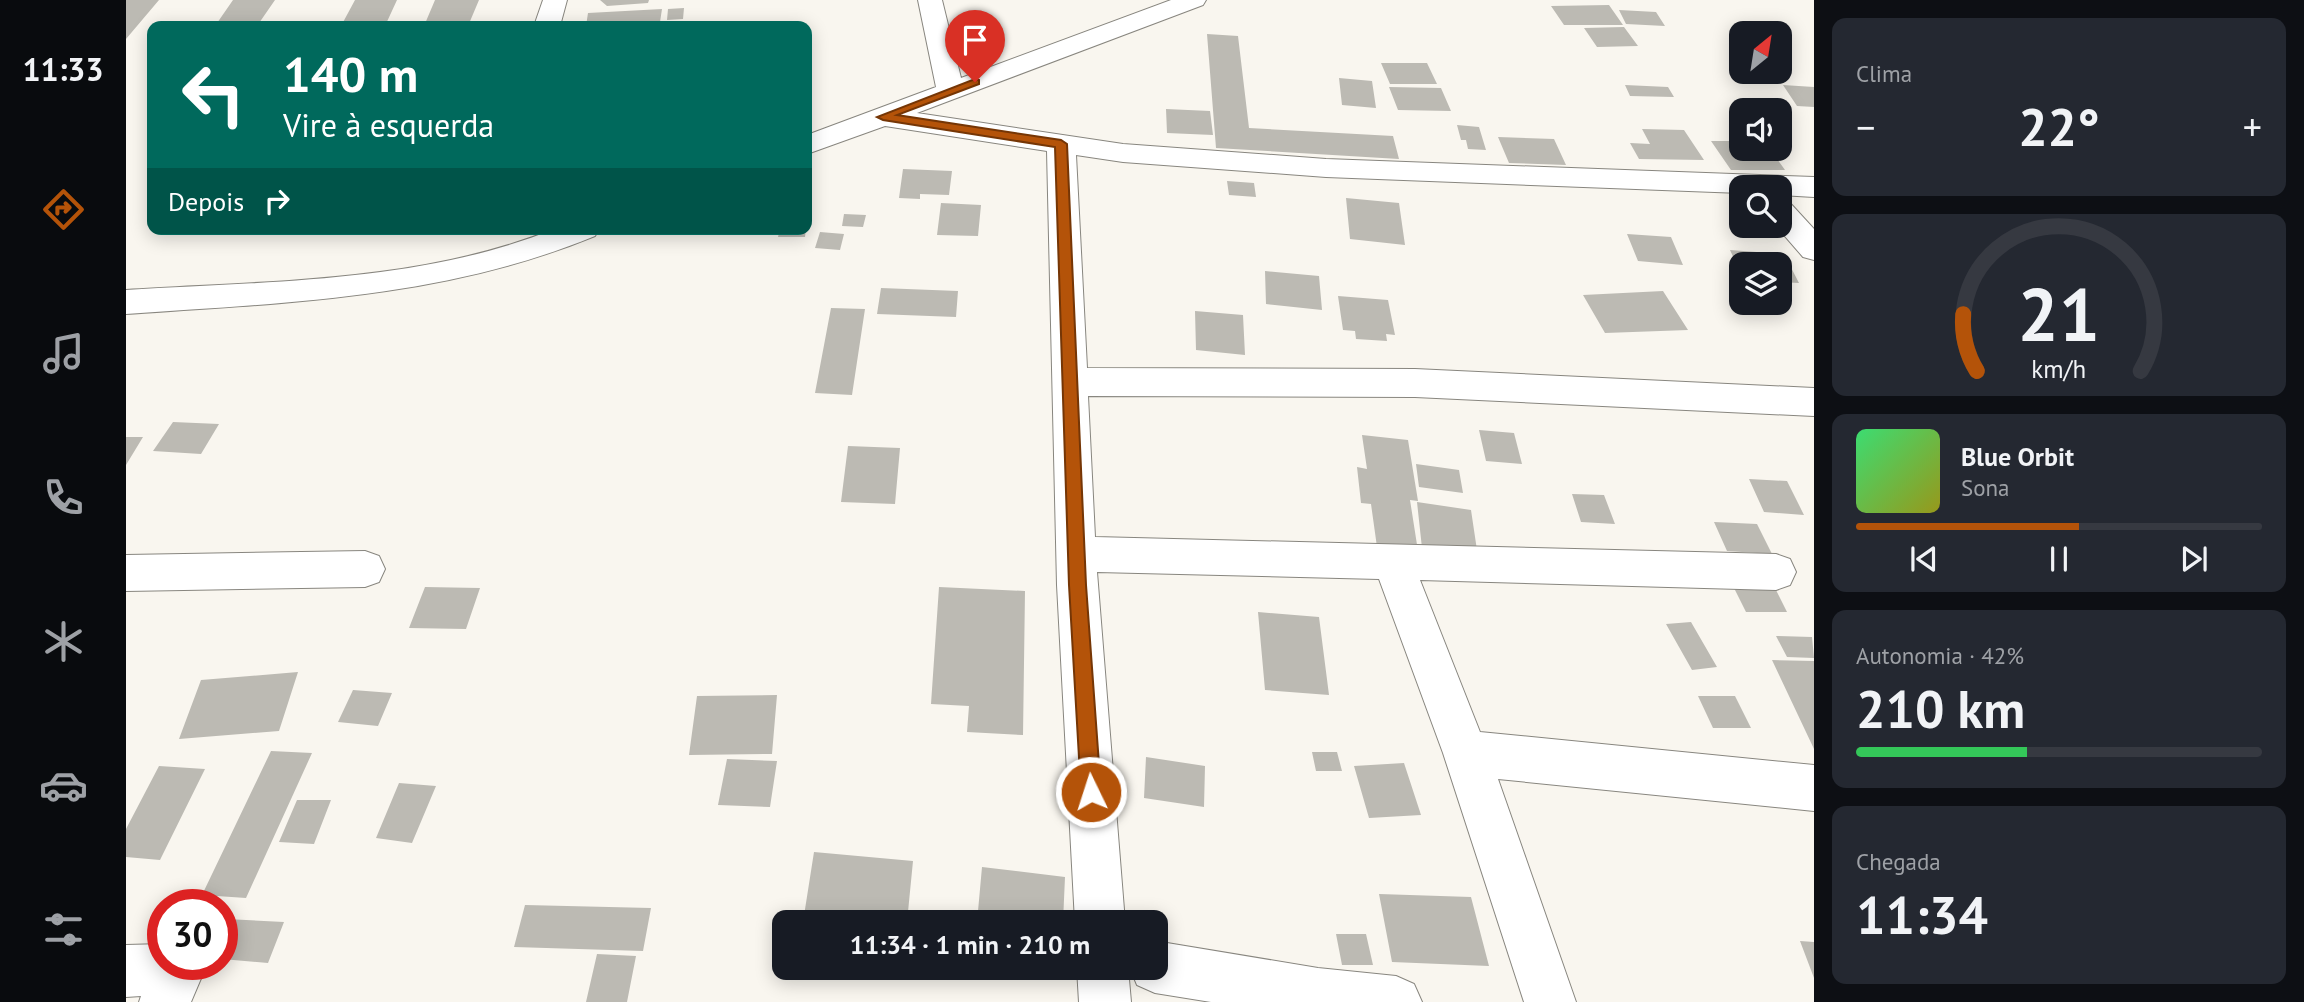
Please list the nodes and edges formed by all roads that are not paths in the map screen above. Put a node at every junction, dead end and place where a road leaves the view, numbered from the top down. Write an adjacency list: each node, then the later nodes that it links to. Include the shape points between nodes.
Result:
1 (555, 0): 4 (street)
2 (930, 0): 5 (street)
3 (1194, 0): 5 (street)
4 (549, 21)
5 (951, 91): 6 (street)
6 (883, 117): 7 (street); 8 (street)
7 (812, 143)
8 (1061, 144): 9 (street, via 1326,168); 18 (street)
9 (1729, 185)
10 (1792, 187): 11 (street)
11 (1814, 187)
12 (1792, 224): 15 (street)
13 (484, 235): 16 (street)
14 (568, 235): 16 (street)
15 (1814, 249)
16 (475, 263): 17 (street, via 430,274)
17 (132, 309)
18 (1071, 382): 19 (street, via 1415,383); 20 (street)
19 (1814, 402)
20 (1076, 554): 21 (street); 27 (street)
21 (1394, 562): 23 (street); 25 (street)
22 (365, 569): 24 (street)
23 (1776, 572)
24 (126, 573)
25 (1466, 753): 26 (street); 34 (street)
26 (1814, 788)
27 (1099, 910)
28 (1168, 969): 33 (street)
29 (126, 971): 31 (street, via 179,969)
30 (1104, 980): 32 (street)
31 (165, 1002)
32 (1105, 1002)
33 (1396, 1002)
34 (1550, 1002)

